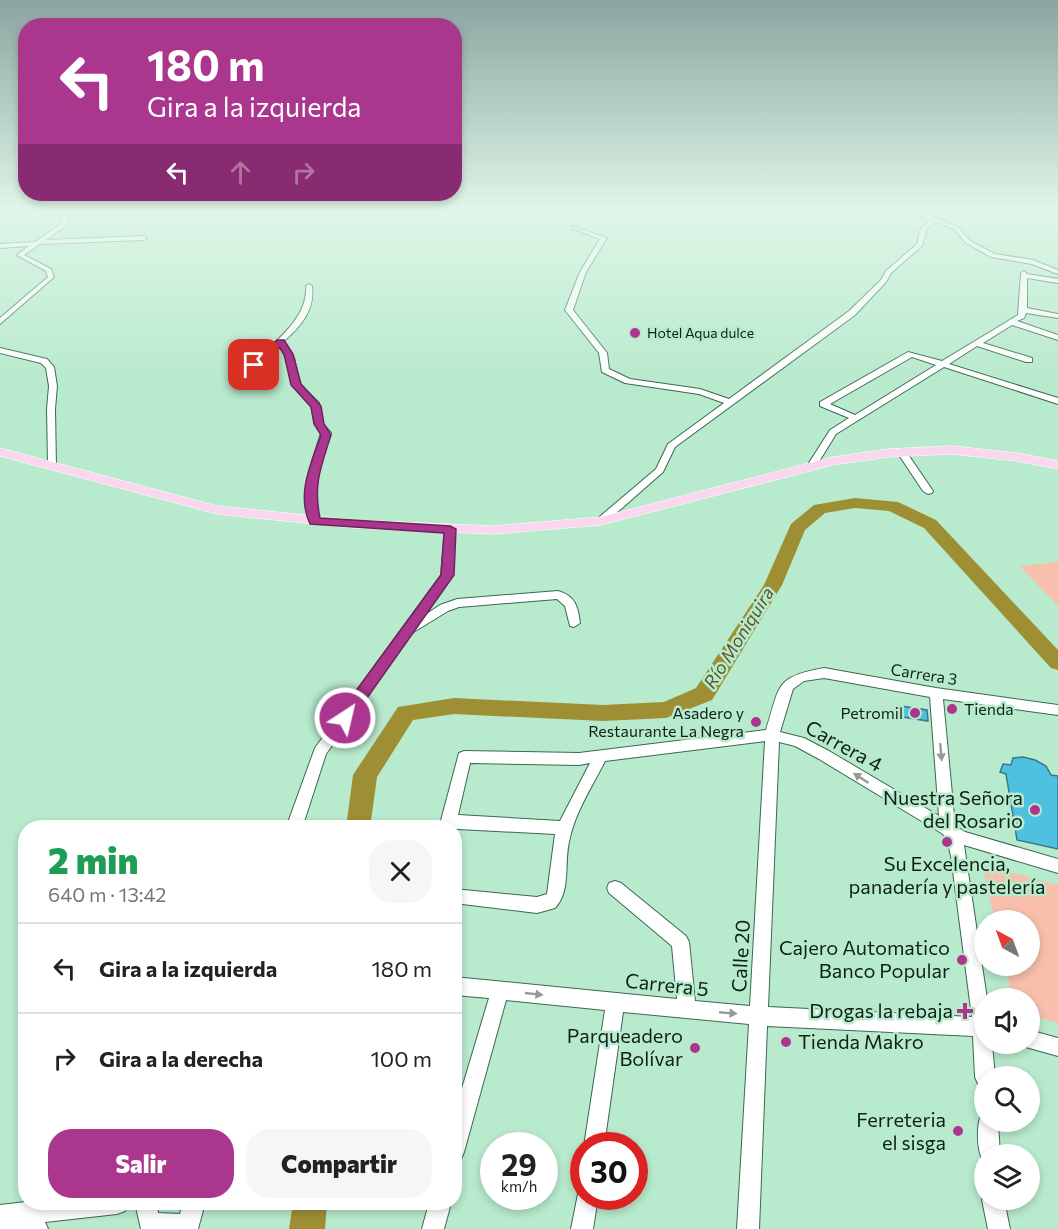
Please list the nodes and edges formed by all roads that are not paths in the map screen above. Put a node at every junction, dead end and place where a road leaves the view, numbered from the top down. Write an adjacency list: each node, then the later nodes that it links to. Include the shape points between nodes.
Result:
1 (44, 267): 8 (street, via 51,277)
2 (586, 267): 18 (street, via 568,309 603,352 605,370 628,381 700,392)
3 (894, 267): 18 (street, via 872,295 828,332)
4 (1058, 280): 6 (street, via 1024,274)
5 (309, 286): 11 (street, via 310,296 302,315)
6 (1023, 310): 7 (street); 9 (street)
7 (1058, 316)
8 (0, 322)
9 (1012, 322): 10 (street); 12 (street)
10 (1058, 338)
11 (280, 342): 16 (street); 26 (street, via 288,354 296,385 315,403 319,424 326,434 310,480)
12 (975, 343): 14 (street); 15 (street)
13 (0, 350): 22 (street, via 44,361 50,367)
14 (1029, 360)
15 (944, 364): 17 (street); 19 (street); 19 (street, via 911,354 823,404)
16 (243, 378)
17 (1058, 401)
18 (730, 402): 27 (street, via 671,446 660,470)
19 (855, 418): 24 (street, via 833,432)
20 (0, 452): 22 (main road)
21 (902, 452): 23 (main road, via 988,453); 24 (main road); 25 (street)
22 (53, 465): 26 (main road, via 217,510)
23 (1058, 465)
24 (812, 466): 27 (main road)
25 (928, 491)
26 (314, 521): 28 (main road)
27 (601, 521): 28 (main road, via 524,529)
28 (450, 529): 30 (street, via 447,575)
29 (574, 623): 30 (street, via 571,603 558,595 457,603)
30 (406, 633): 36 (street, via 321,752)
31 (787, 686): 32 (street, Carrera 3, via 801,677 824,673); 34 (street, Calle 20)
32 (936, 693): 33 (street, Carrera 3); 40 (street, one-way to 40)
33 (1058, 710)
34 (772, 735): 35 (street); 40 (street, Carrera 4, one-way to 34, via 824,755 799,742); 49 (street, Calle 20)
35 (600, 757): 37 (street, via 464,757); 39 (street)
36 (297, 820)
37 (449, 820)
38 (462, 825): 39 (street)
39 (564, 828): 43 (street, via 555,897 549,903)
40 (948, 829): 41 (street, Carrera 4, via 974,843); 45 (street, via 959,856)
41 (1058, 866)
42 (615, 888): 48 (street, via 680,942)
43 (462, 898)
44 (462, 987): 46 (street, Carrera 5)
45 (978, 988)
46 (500, 990): 47 (street, Carrera 5, one-way to 47); 53 (street)
47 (615, 1002): 48 (street, Carrera 5); 54 (street)
48 (687, 1009): 49 (street, Carrera 5, one-way to 49)
49 (759, 1016): 50 (street, Carrera 5); 67 (street, Calle 20)
50 (974, 1026)
51 (1040, 1042): 52 (street)
52 (1058, 1047)
53 (462, 1124)
54 (596, 1132)
55 (54, 1210): 60 (street)
56 (192, 1210): 63 (street)
57 (438, 1210): 65 (street)
58 (585, 1210): 66 (street)
59 (995, 1210): 68 (street)
60 (0, 1216)
61 (146, 1218): 63 (street)
62 (0, 1223): 64 (street)
63 (188, 1227)
64 (37, 1229)
65 (433, 1229)
66 (582, 1229)
67 (748, 1229)
68 (999, 1229)

